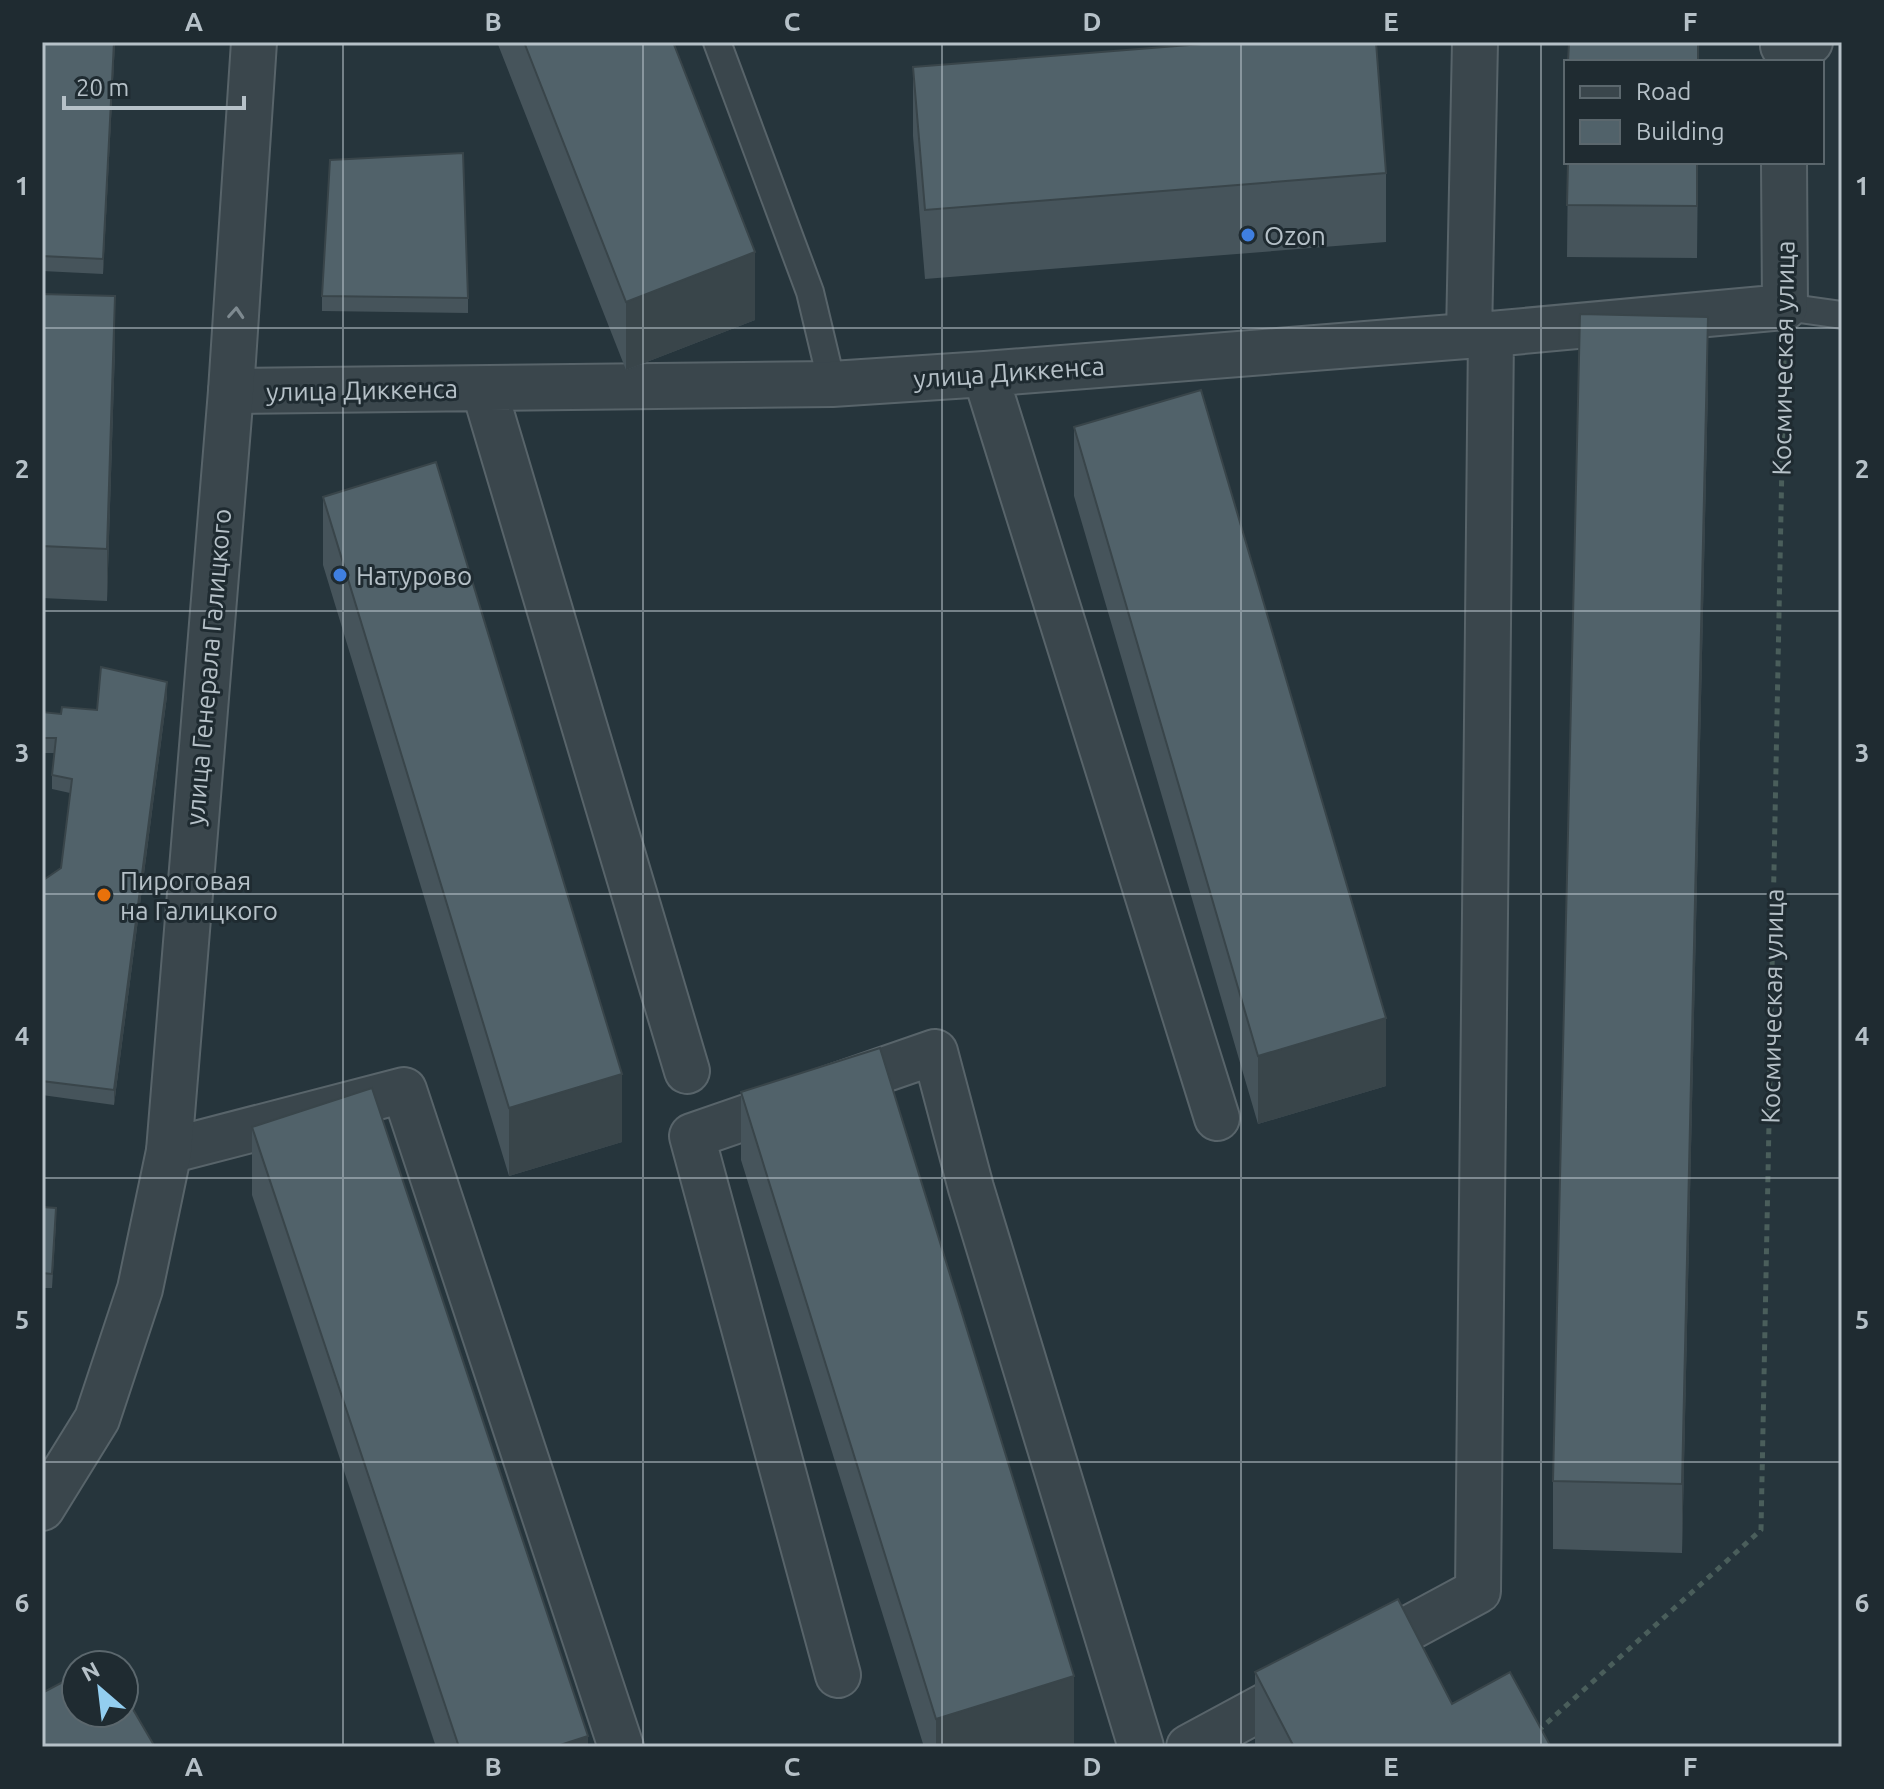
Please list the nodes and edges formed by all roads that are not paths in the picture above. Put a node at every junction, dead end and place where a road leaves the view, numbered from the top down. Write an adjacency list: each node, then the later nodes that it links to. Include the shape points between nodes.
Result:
1 (254, 42): 11 (street, улица Генерала Галицкого, one-way to 1)
2 (717, 42): 9 (lane, via 810,292)
3 (1475, 42): 7 (street)
4 (1784, 164): 5 (street, Космическая улица)
5 (1785, 307): 6 (lane); 7 (street, улица Диккенса)
6 (1842, 315)
7 (1480, 335): 8 (street, улица Диккенса); 19 (street, via 1478,1591)
8 (985, 374): 9 (street, улица Диккенса); 13 (street)
9 (832, 384): 10 (street, улица Диккенса)
10 (484, 389): 11 (street, улица Диккенса); 12 (street)
11 (231, 391): 14 (street, улица Генерала Галицкого)
12 (687, 1071)
13 (1217, 1118)
14 (169, 1151): 15 (street, улица Генерала Галицкого, via 140,1289 97,1419); 17 (street, via 404,1090)
15 (42, 1508)
16 (838, 1675): 18 (street, via 692,1136 935,1052 971,1188)
17 (621, 1747)
18 (1141, 1747)
19 (1189, 1747)

